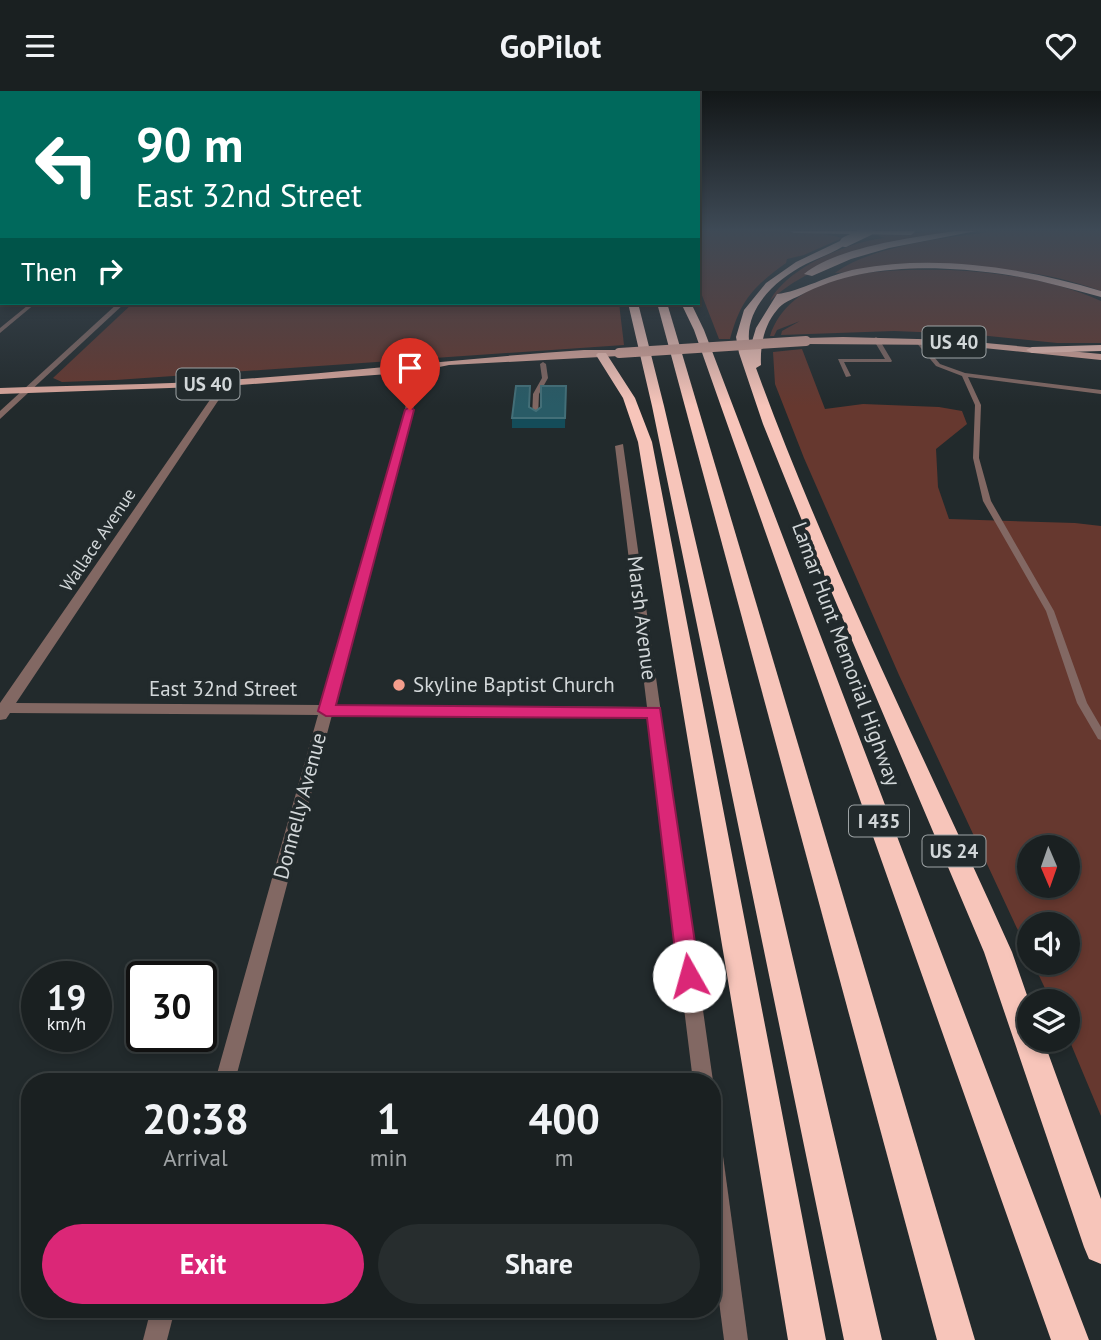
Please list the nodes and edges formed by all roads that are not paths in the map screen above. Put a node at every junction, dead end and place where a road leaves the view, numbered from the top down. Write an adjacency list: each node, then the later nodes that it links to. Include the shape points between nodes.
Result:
1 (765, 289): 25 (highway, bridge, via 749,310 742,337)
2 (787, 289): 9 (highway, US 24)
3 (802, 289): 9 (highway)
4 (32, 305): 10 (lane)
5 (120, 305): 23 (street)
6 (634, 305): 41 (highway)
7 (663, 305): 42 (highway)
8 (687, 305): 43 (highway, Lamar Hunt Memorial Highway / I 435)
9 (775, 305): 25 (highway, US 24, via 761,325 753,351)
10 (0, 331)
11 (876, 339): 12 (main road, US 40); 15 (main road, US 40, bridge); 20 (lane, via 889,361 840,360)
12 (917, 340): 14 (main road, US 40); 19 (lane, via 939,365)
13 (1101, 348): 14 (highway)
14 (1032, 349): 16 (main road, US 40)
15 (611, 354): 17 (main road, US 40); 18 (main road, US 40, via 449,362); 40 (highway, via 646,442)
16 (1101, 358)
17 (543, 363): 18 (main road, US 40); 27 (lane, via 545,378 536,394)
18 (415, 369): 21 (main road, US 40); 30 (street, Donnelly Avenue, via 410,410)
19 (964, 375): 24 (lane); 32 (lane, via 978,405 976,458 987,501 1050,611 1082,703)
20 (848, 376)
21 (226, 383): 23 (main road, US 40); 29 (street, Wallace Avenue)
22 (0, 391): 23 (main road, US 40)
23 (27, 391): 26 (street)
24 (1101, 392)
25 (758, 393): 36 (highway, US 24, via 998,952)
26 (0, 416)
27 (535, 418)
28 (620, 446): 31 (street, Marsh Avenue)
29 (2, 711): 30 (street, East 32nd Street)
30 (326, 711): 31 (street, East 32nd Street); 33 (street, Donnelly Avenue)
31 (655, 712): 34 (street, Marsh Avenue)
32 (1101, 736)
33 (227, 1073)
34 (702, 1073)
35 (721, 1225): 39 (street)
36 (1101, 1247)
37 (161, 1318): 38 (street)
38 (155, 1340)
39 (736, 1340)
40 (807, 1340)
41 (863, 1340)
42 (956, 1340)
43 (1070, 1340)

